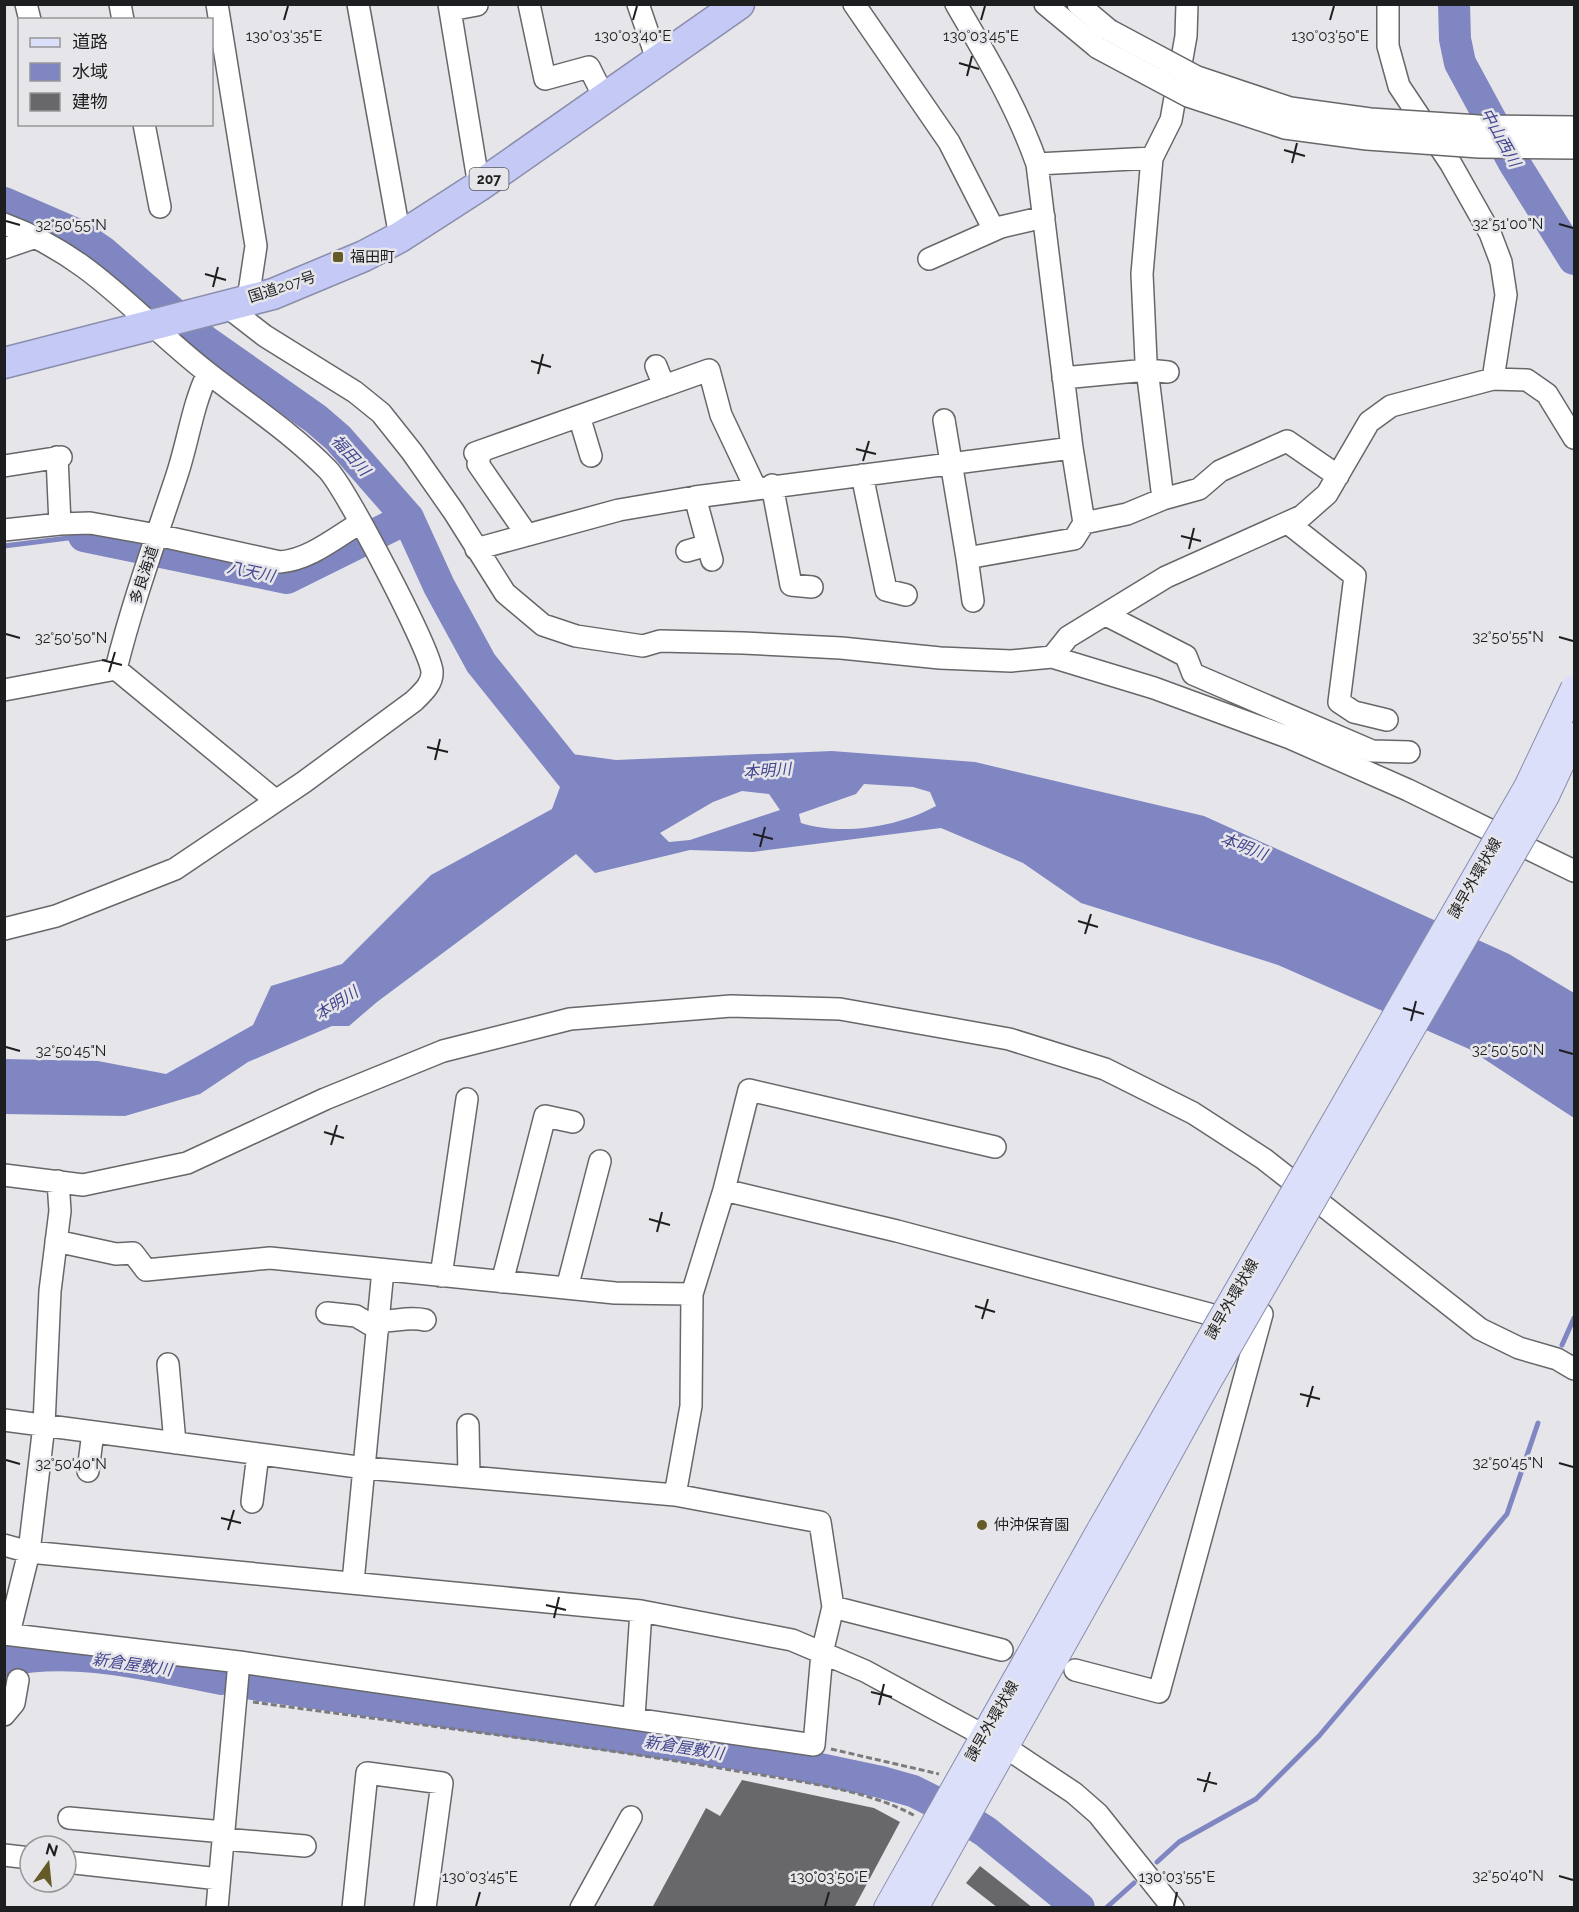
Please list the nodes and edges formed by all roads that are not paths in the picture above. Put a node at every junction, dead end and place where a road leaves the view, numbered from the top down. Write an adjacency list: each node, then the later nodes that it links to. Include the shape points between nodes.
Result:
1 (217, 4): 33 (street, via 256,246)
2 (358, 4): 30 (street)
3 (529, 4): 16 (street, via 545,79 589,67)
4 (638, 4): 15 (street)
5 (739, 4): 15 (highway, 国道207号 / 207)
6 (854, 4): 28 (street, via 949,142)
7 (956, 4): 23 (street, via 1009,96)
8 (1045, 4): 14 (street)
9 (1078, 4): 14 (street)
10 (1187, 4): 22 (street, via 1186,36 1171,120)
11 (1388, 4): 41 (street, via 1388,46 1399,86 1456,174 1490,233 1501,262 1506,295)
12 (477, 5): 13 (street)
13 (449, 7): 24 (street)
14 (1104, 39): 18 (street, bridge, via 1197,77 1290,108); 21 (street, bridge, via 1188,96 1285,128 1367,140)
15 (658, 62): 16 (highway, 国道207号 / 207)
16 (605, 99): 24 (highway, 国道207号 / 207)
17 (1575, 117): 18 (street, bridge, via 1423,114)
18 (1370, 119): 20 (street, bridge)
19 (144, 126): 25 (street)
20 (1575, 127)
21 (1575, 148)
22 (1152, 158): 23 (street); 37 (street, via 1142,274)
23 (1037, 164): 26 (street)
24 (479, 186): 30 (highway, 国道207号 / 207)
25 (160, 207)
26 (1044, 217): 28 (street); 40 (street)
27 (4, 224): 29 (street)
28 (994, 230): 32 (street)
29 (36, 237): 31 (street); 34 (street, via 79,261)
30 (400, 237): 33 (highway, 国道207号 / 207, via 339,268 273,294)
31 (4, 248)
32 (929, 259)
33 (229, 304): 34 (highway, 国道207号 / 207); 62 (street, via 265,336 355,392 381,413 412,452)
34 (159, 322): 35 (highway, 国道207号 / 207); 39 (street)
35 (4, 363)
36 (656, 366): 42 (street)
37 (1147, 370): 38 (street); 40 (street); 54 (street)
38 (1168, 372)
39 (208, 373): 55 (street, via 240,394 330,472); 60 (street, 多良海道, via 199,391)
40 (1063, 378): 46 (street)
41 (1498, 379): 45 (street, via 1527,380 1547,394); 51 (street, via 1391,406 1370,422)
42 (664, 386): 43 (street); 52 (street, via 709,370 721,415)
43 (579, 416): 47 (street); 61 (street, via 478,452 478,464)
44 (944, 420): 48 (street)
45 (1575, 438)
46 (1072, 447): 48 (street); 56 (street)
47 (591, 456)
48 (953, 464): 50 (street); 64 (street)
49 (4, 466): 58 (street, via 59,457)
50 (862, 475): 52 (street); 66 (street, via 886,590)
51 (1338, 476): 54 (street, via 1287,441 1220,471 1199,489); 57 (street, via 1327,494)
52 (764, 486): 53 (street); 65 (street, via 791,585)
53 (695, 497): 61 (street, via 619,510); 63 (street, via 710,553)
54 (1163, 499): 56 (street, via 1127,514)
55 (360, 523): 60 (street, via 315,551 280,562); 74 (street, via 420,639 432,672 428,687 358,743)
56 (1084, 523): 64 (street, via 1074,539)
57 (1288, 523): 68 (street, via 1166,577); 68 (street, via 1355,576 1339,702 1354,711 1388,712 1400,752 1372,751 1193,674 1186,656)
58 (60, 524): 59 (street); 60 (street, via 90,523)
59 (4, 531)
60 (157, 535): 70 (street, 多良海道)
61 (527, 535): 62 (street)
62 (476, 549): 69 (street, via 505,593 543,625 576,636 644,646 660,641 743,643 940,658 1011,661)
63 (687, 551)
64 (967, 558): 67 (street)
65 (812, 587)
66 (906, 595)
67 (973, 601)
68 (1106, 615): 69 (street, via 1068,637)
69 (1052, 657): 75 (street, via 1154,688 1290,738)
70 (116, 669): 72 (street); 74 (street)
71 (1575, 688): 108 (main road, 諫早外環状線, bridge, via 1527,787)
72 (4, 690)
73 (1575, 736): 108 (main road, 諫早外環状線, bridge, via 1546,796 1208,1382)
74 (275, 800): 76 (street, via 175,868 56,916)
75 (1575, 871)
76 (4, 929)
77 (467, 1100): 87 (street)
78 (573, 1122): 88 (street, via 545,1116)
79 (995, 1147): 83 (street, via 749,1090)
80 (600, 1161): 89 (street)
81 (4, 1175): 82 (street)
82 (58, 1181): 84 (street); 96 (street, via 83,1185 187,1163 325,1099 443,1051 570,1019 731,1006 840,1009 1009,1039 1105,1069 1193,1113 1264,1158 1480,1329)
83 (724, 1190): 90 (street); 94 (street, via 897,1231)
84 (57, 1241): 86 (street, via 116,1254 133,1253 146,1270 270,1258); 98 (street, via 50,1291)
85 (1276, 1261): 94 (street)
86 (383, 1270): 87 (street); 93 (street)
87 (441, 1276): 88 (street)
88 (502, 1282): 89 (street)
89 (567, 1288): 90 (street)
90 (692, 1294): 106 (street, via 691,1406)
91 (327, 1313): 93 (street, via 356,1316)
92 (425, 1320): 93 (street, via 410,1316)
93 (378, 1325): 103 (street, via 382,1389)
94 (1258, 1327): 118 (street, via 1160,1692)
95 (168, 1364): 101 (street)
96 (1575, 1369)
97 (4, 1420): 98 (street)
98 (44, 1425): 100 (street); 110 (street)
99 (468, 1425): 105 (street)
100 (93, 1432): 101 (street); 104 (street)
101 (175, 1443): 102 (street)
102 (258, 1454): 103 (street); 107 (street)
103 (365, 1468): 105 (street); 111 (street)
104 (88, 1471)
105 (469, 1477): 106 (street)
106 (675, 1495): 112 (street, via 820,1522)
107 (252, 1502)
108 (1112, 1534): 122 (main road, 諫早外環状線)
109 (4, 1545): 110 (street)
110 (29, 1552): 111 (street); 114 (street)
111 (353, 1582): 113 (street)
112 (833, 1607): 115 (street); 116 (street)
113 (641, 1611): 116 (street, via 792,1640); 121 (street)
114 (7, 1634): 117 (street)
115 (1002, 1650)
116 (822, 1653): 121 (street, via 814,1745); 122 (street, via 865,1671)
117 (239, 1662): 121 (street); 126 (street)
118 (1074, 1670)
119 (18, 1680): 120 (street, via 14,1703)
120 (4, 1715)
121 (634, 1717)
122 (994, 1742): 125 (main road, 諫早外環状線, via 960,1784); 136 (street, via 1074,1793 1098,1814)
123 (631, 1817): 133 (street)
124 (69, 1818): 126 (street)
125 (934, 1829): 134 (main road, 諫早外環状線); 135 (main road, 諫早外環状線)
126 (223, 1835): 127 (street); 129 (street)
127 (305, 1846)
128 (78, 1863): 129 (street)
129 (219, 1879): 130 (street)
130 (217, 1908)
131 (353, 1908): 132 (street, via 367,1773 442,1783)
132 (425, 1908)
133 (581, 1908)
134 (887, 1908)
135 (915, 1908)
136 (1173, 1908)

